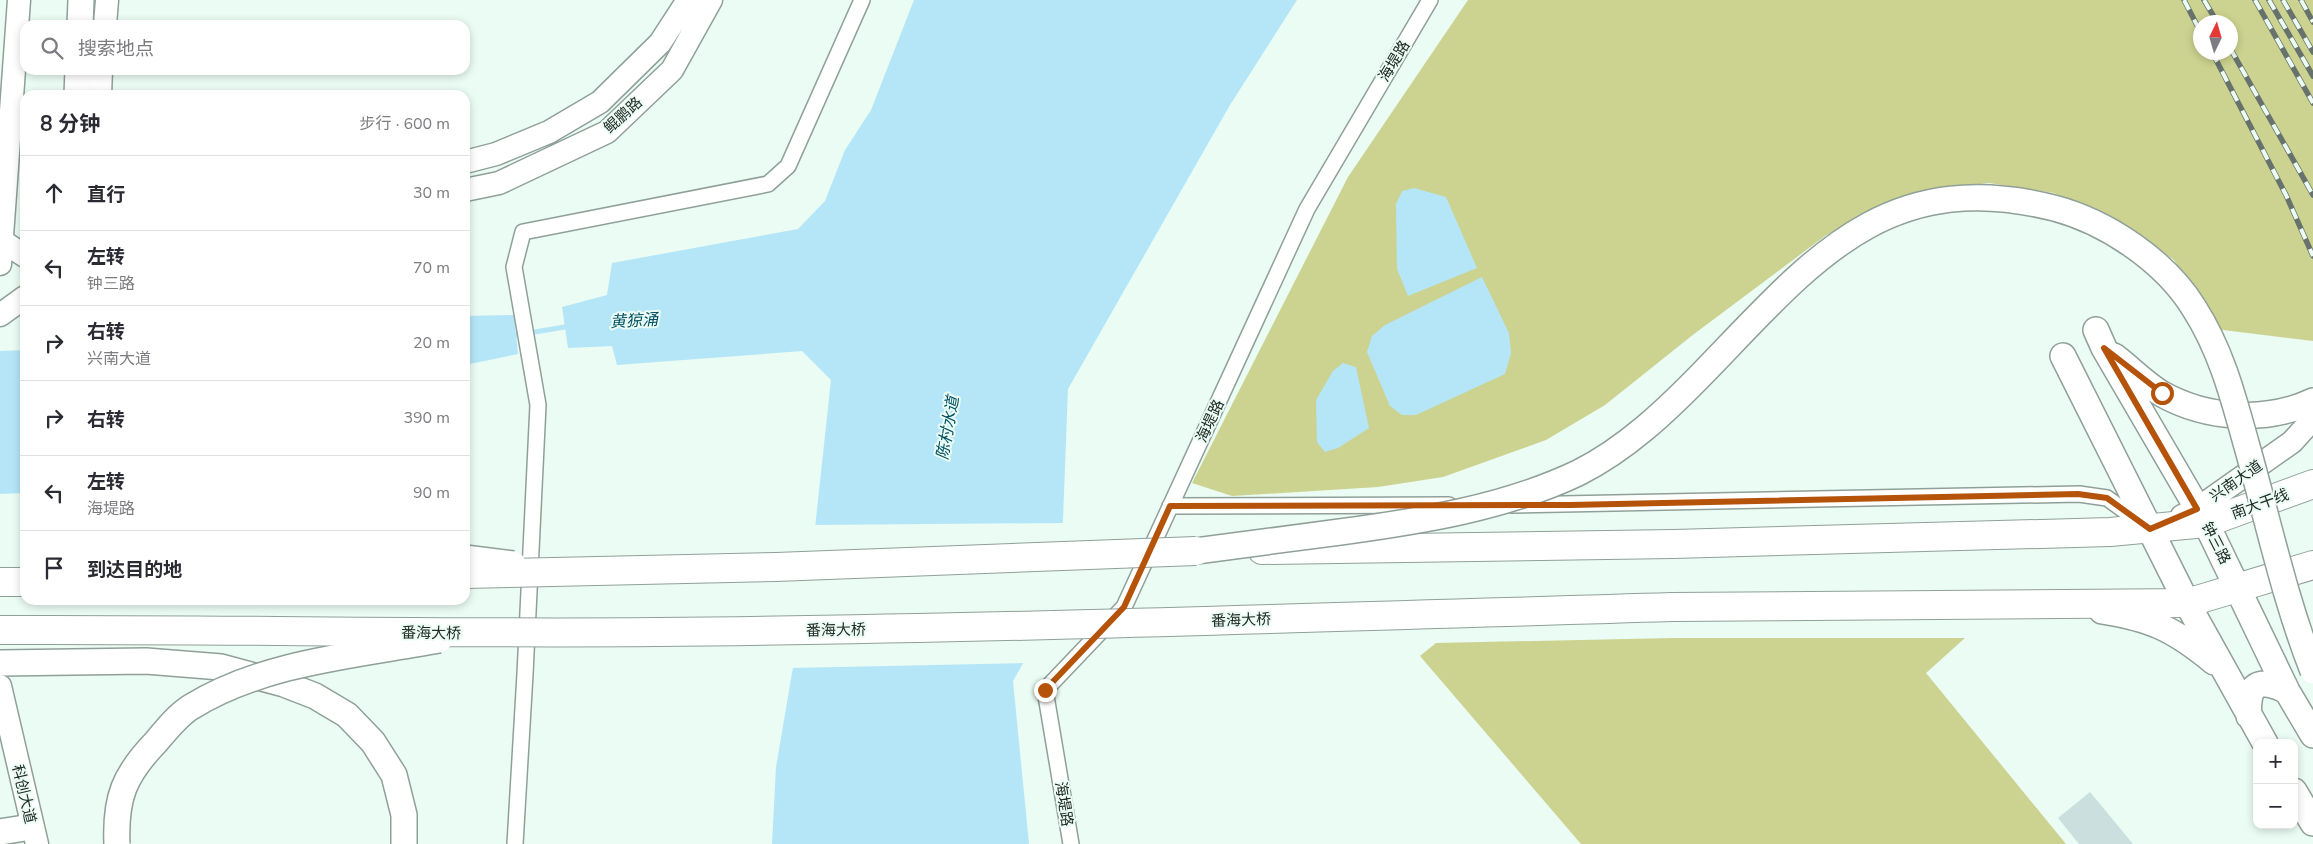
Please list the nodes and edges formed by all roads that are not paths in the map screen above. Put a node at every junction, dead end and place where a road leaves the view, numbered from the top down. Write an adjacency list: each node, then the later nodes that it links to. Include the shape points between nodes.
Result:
1 (19, 0): 16 (street)
2 (81, 0): 8 (main road)
3 (107, 0): 9 (street)
4 (688, 0): 14 (street, 鲲鹏路, via 660,43 600,102 549,132 496,154)
5 (711, 0): 15 (street, 鲲鹏路, via 672,70 607,132 499,182)
6 (862, 0): 54 (street, via 788,166 768,184 523,232 514,267 538,405)
7 (1430, 0): 25 (street, 海堤路, via 1307,209)
8 (80, 20)
9 (105, 20)
10 (78, 75): 12 (main road)
11 (101, 75): 13 (street)
12 (77, 90)
13 (100, 90)
14 (470, 161)
15 (470, 189)
16 (2, 241): 17 (street); 18 (street)
17 (20, 253)
18 (0, 264)
19 (20, 301): 20 (street)
20 (0, 315)
21 (2063, 356): 27 (main road)
22 (2313, 401): 26 (main road, 钟三路, via 2299,408 2272,413 2234,415 2201,410 2162,393 2100,339)
23 (2313, 419): 26 (street, 兴南大道, via 2292,442)
24 (2313, 484): 26 (highway, 南大干线)
25 (1170, 506): 27 (street, via 1570,505 2078,494 2107,498); 55 (street, 海堤路, via 1124,607 1045,690)
26 (2201, 516): 27 (highway, 南大干线); 35 (main road, 钟三路)
27 (2150, 529): 28 (highway, 南大干线, bridge, via 1673,544); 36 (main road)
28 (1196, 551): 31 (highway, bridge); 42 (main road, bridge, via 1405,523 1469,510 1578,472 1624,445 1670,407 1779,295 1822,255 1853,233 1888,214 1937,200 2026,201 2068,212 2115,232 2161,269 2192,304 2215,345 2232,391 2286,595)
29 (470, 559): 31 (main road, bridge)
30 (2313, 565): 35 (highway)
31 (575, 572): 32 (highway, bridge)
32 (470, 574)
33 (0, 582): 34 (highway)
34 (20, 582)
35 (2239, 589): 36 (highway, 番海大桥); 44 (main road, 钟三路)
36 (2187, 602): 37 (highway, 番海大桥); 41 (main road)
37 (2035, 604): 39 (highway, 番海大桥, bridge, via 1672,607 1010,627); 41 (main road, via 2130,616 2168,628)
38 (0, 630): 39 (highway, 番海大桥, bridge)
39 (471, 634): 52 (main road, bridge, via 291,667 230,686 189,708 136,763 121,793 116,820)
40 (0, 663): 53 (main road, via 146,661 221,667 315,696 347,715 373,742 394,775 404,815)
41 (2225, 671): 45 (main road)
42 (2313, 671)
43 (0, 686): 51 (street, 科创大道)
44 (2287, 691): 45 (main road, via 2271,682 2252,689 2248,701); 46 (main road, 钟三路)
45 (2249, 716): 47 (main road)
46 (2313, 735)
47 (2263, 739)
48 (2298, 798): 49 (main road)
49 (2313, 823)
50 (0, 832): 51 (main road)
51 (34, 835)
52 (117, 844)
53 (404, 844)
54 (515, 844)
55 (1071, 844)

